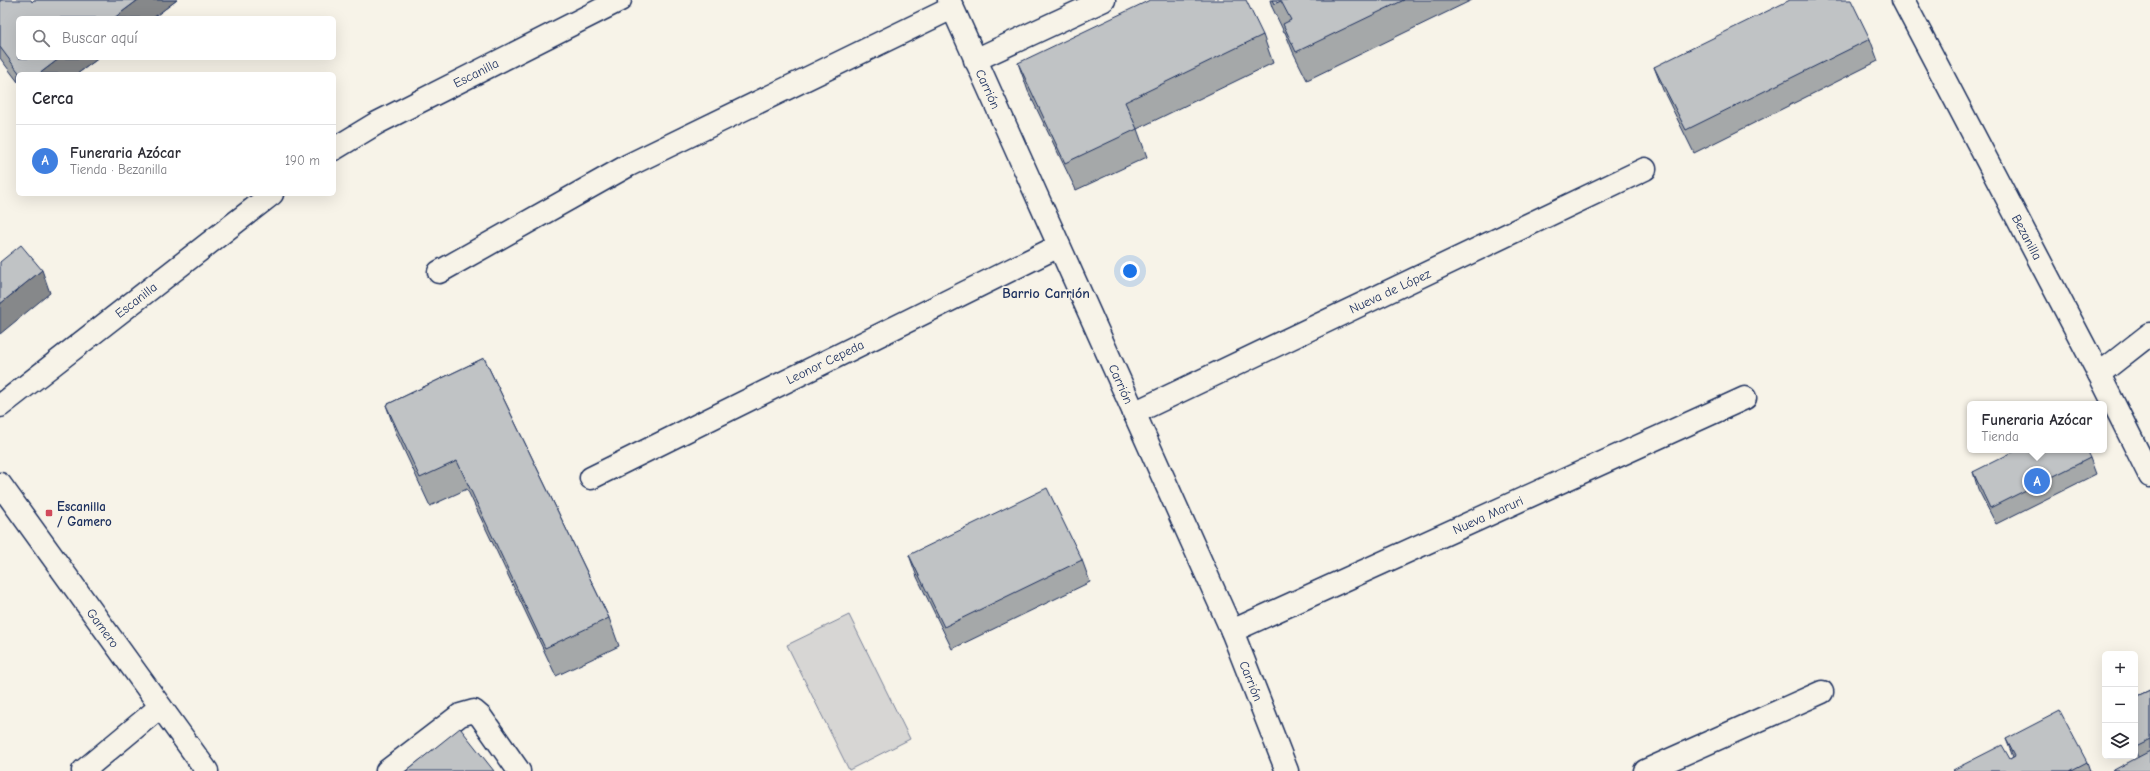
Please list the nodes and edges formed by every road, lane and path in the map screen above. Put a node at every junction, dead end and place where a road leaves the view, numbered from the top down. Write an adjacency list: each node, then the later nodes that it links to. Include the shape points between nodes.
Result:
1 (620, 0): 6 (street, Escanilla, via 377,123)
2 (1104, 0): 5 (street)
3 (1902, 0): 12 (street, Bezanilla)
4 (950, 4): 5 (street, Carrión); 10 (street, via 629,165)
5 (975, 60): 9 (street, Carrión)
6 (336, 148)
7 (1645, 169): 15 (street, Nueva de López)
8 (269, 196): 14 (street, Escanilla)
9 (1059, 246): 15 (street, Carrión); 17 (street, Leonor Cepeda)
10 (439, 272)
11 (2150, 334): 12 (street)
12 (2099, 374): 16 (street, Bezanilla)
13 (1745, 398): 19 (street, Nueva Maruri)
14 (0, 406)
15 (1134, 413): 19 (street, Carrión)
16 (2150, 476)
17 (591, 478)
18 (0, 484): 21 (street, Gamero)
19 (1232, 631): 26 (street, Carrión)
20 (1822, 692): 27 (street)
21 (160, 707): 22 (street); 23 (street, Gamero)
22 (83, 771)
23 (207, 771)
24 (387, 771): 25 (street, via 460,716 474,711)
25 (519, 771)
26 (1287, 771)
27 (1645, 771)

